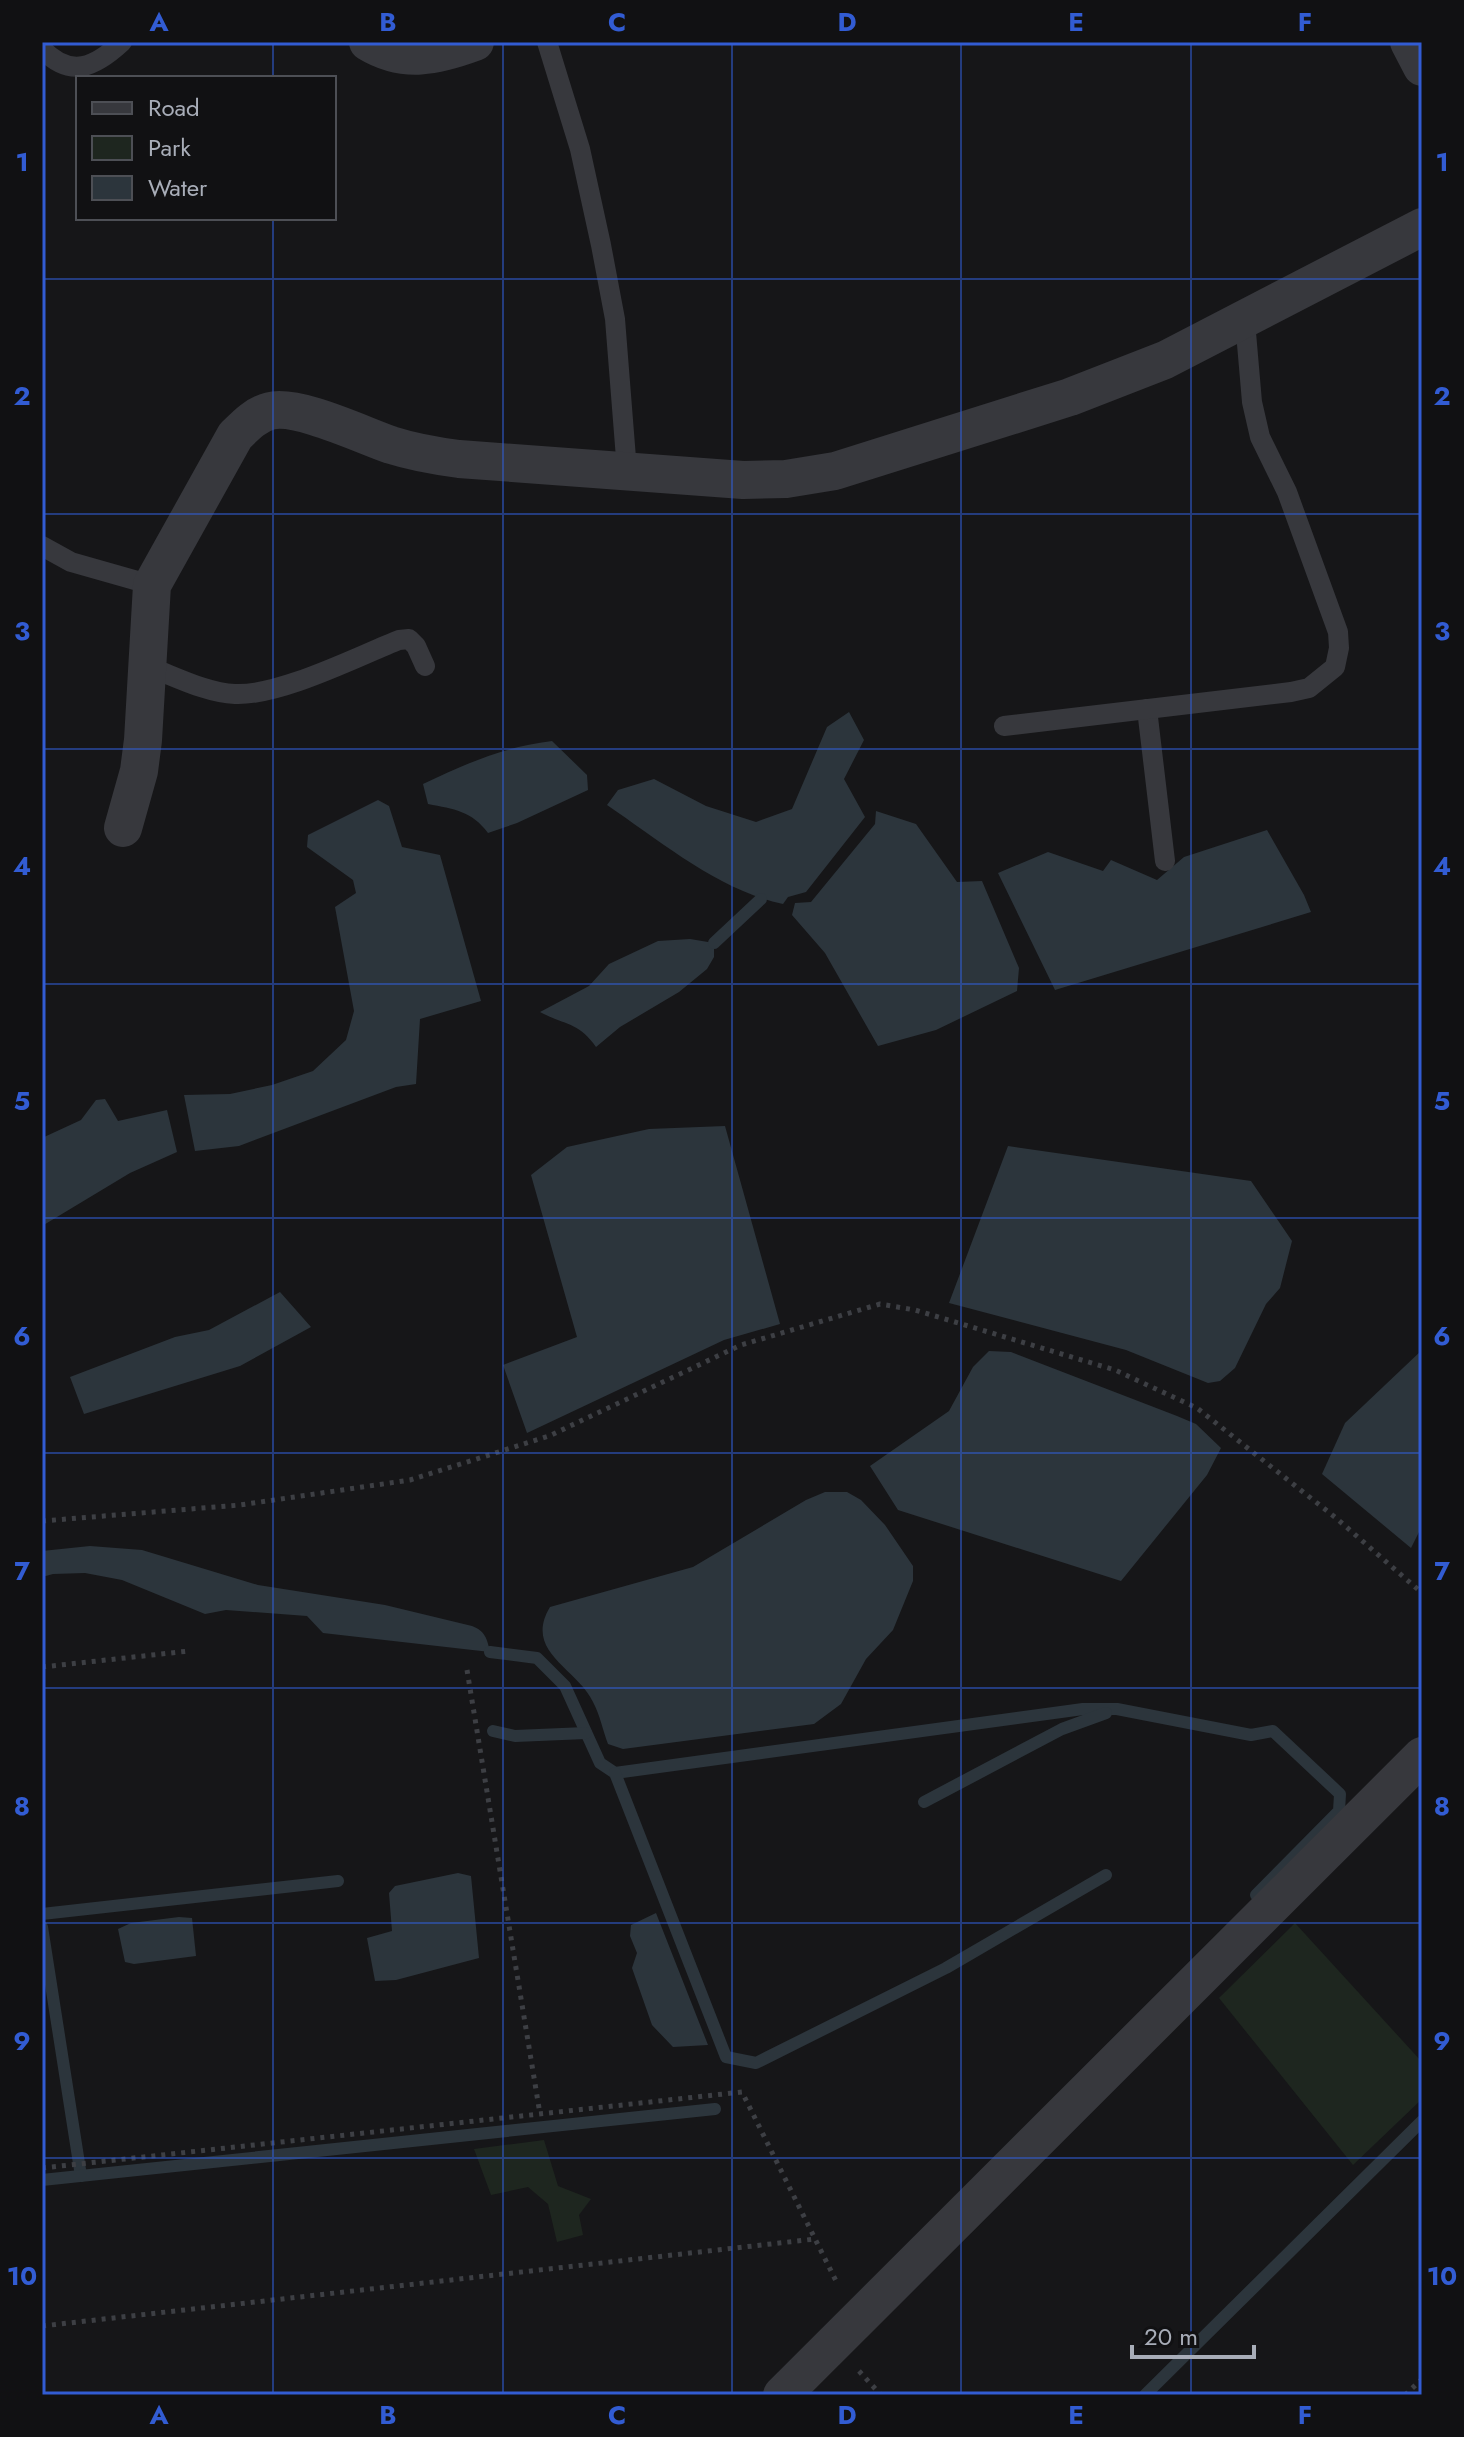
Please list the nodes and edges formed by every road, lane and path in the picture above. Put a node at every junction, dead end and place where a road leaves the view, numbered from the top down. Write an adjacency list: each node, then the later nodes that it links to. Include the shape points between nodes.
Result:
1 (122, 42): 6 (lane, via 89,66 69,67)
2 (368, 42): 3 (street, via 389,53 414,56)
3 (475, 42)
4 (547, 42): 10 (lane, via 580,149 607,274)
5 (1409, 42): 7 (street)
6 (42, 49)
7 (1422, 67)
8 (1422, 227): 9 (street)
9 (1245, 321): 10 (street, via 1070,397 835,471 743,480); 15 (lane, via 1260,437 1287,492 1338,632 1335,667 1309,688)
10 (627, 471): 12 (street, via 423,454 296,411 272,411 235,436)
11 (42, 546): 12 (lane, via 71,562)
12 (152, 585): 13 (street)
13 (147, 666): 14 (lane, via 235,694 286,686 399,640 409,639); 17 (street, via 139,771)
14 (425, 666)
15 (1147, 709): 16 (lane); 18 (lane)
16 (1004, 726)
17 (123, 828)
18 (1165, 861)
19 (42, 1521): 20 (path, via 240,1505 410,1480 549,1436 741,1345 880,1304 1115,1370 1197,1408)
20 (1422, 1593)
21 (189, 1651): 22 (path)
22 (42, 1667)
23 (467, 1670): 25 (path)
24 (1422, 1756): 28 (street)
25 (540, 2114): 26 (path); 27 (path, via 742,2092)
26 (42, 2168)
27 (815, 2239): 28 (path); 29 (path)
28 (856, 2322): 31 (street)
29 (42, 2326)
30 (1422, 2379): 32 (path)
31 (782, 2395)
32 (1405, 2395)

